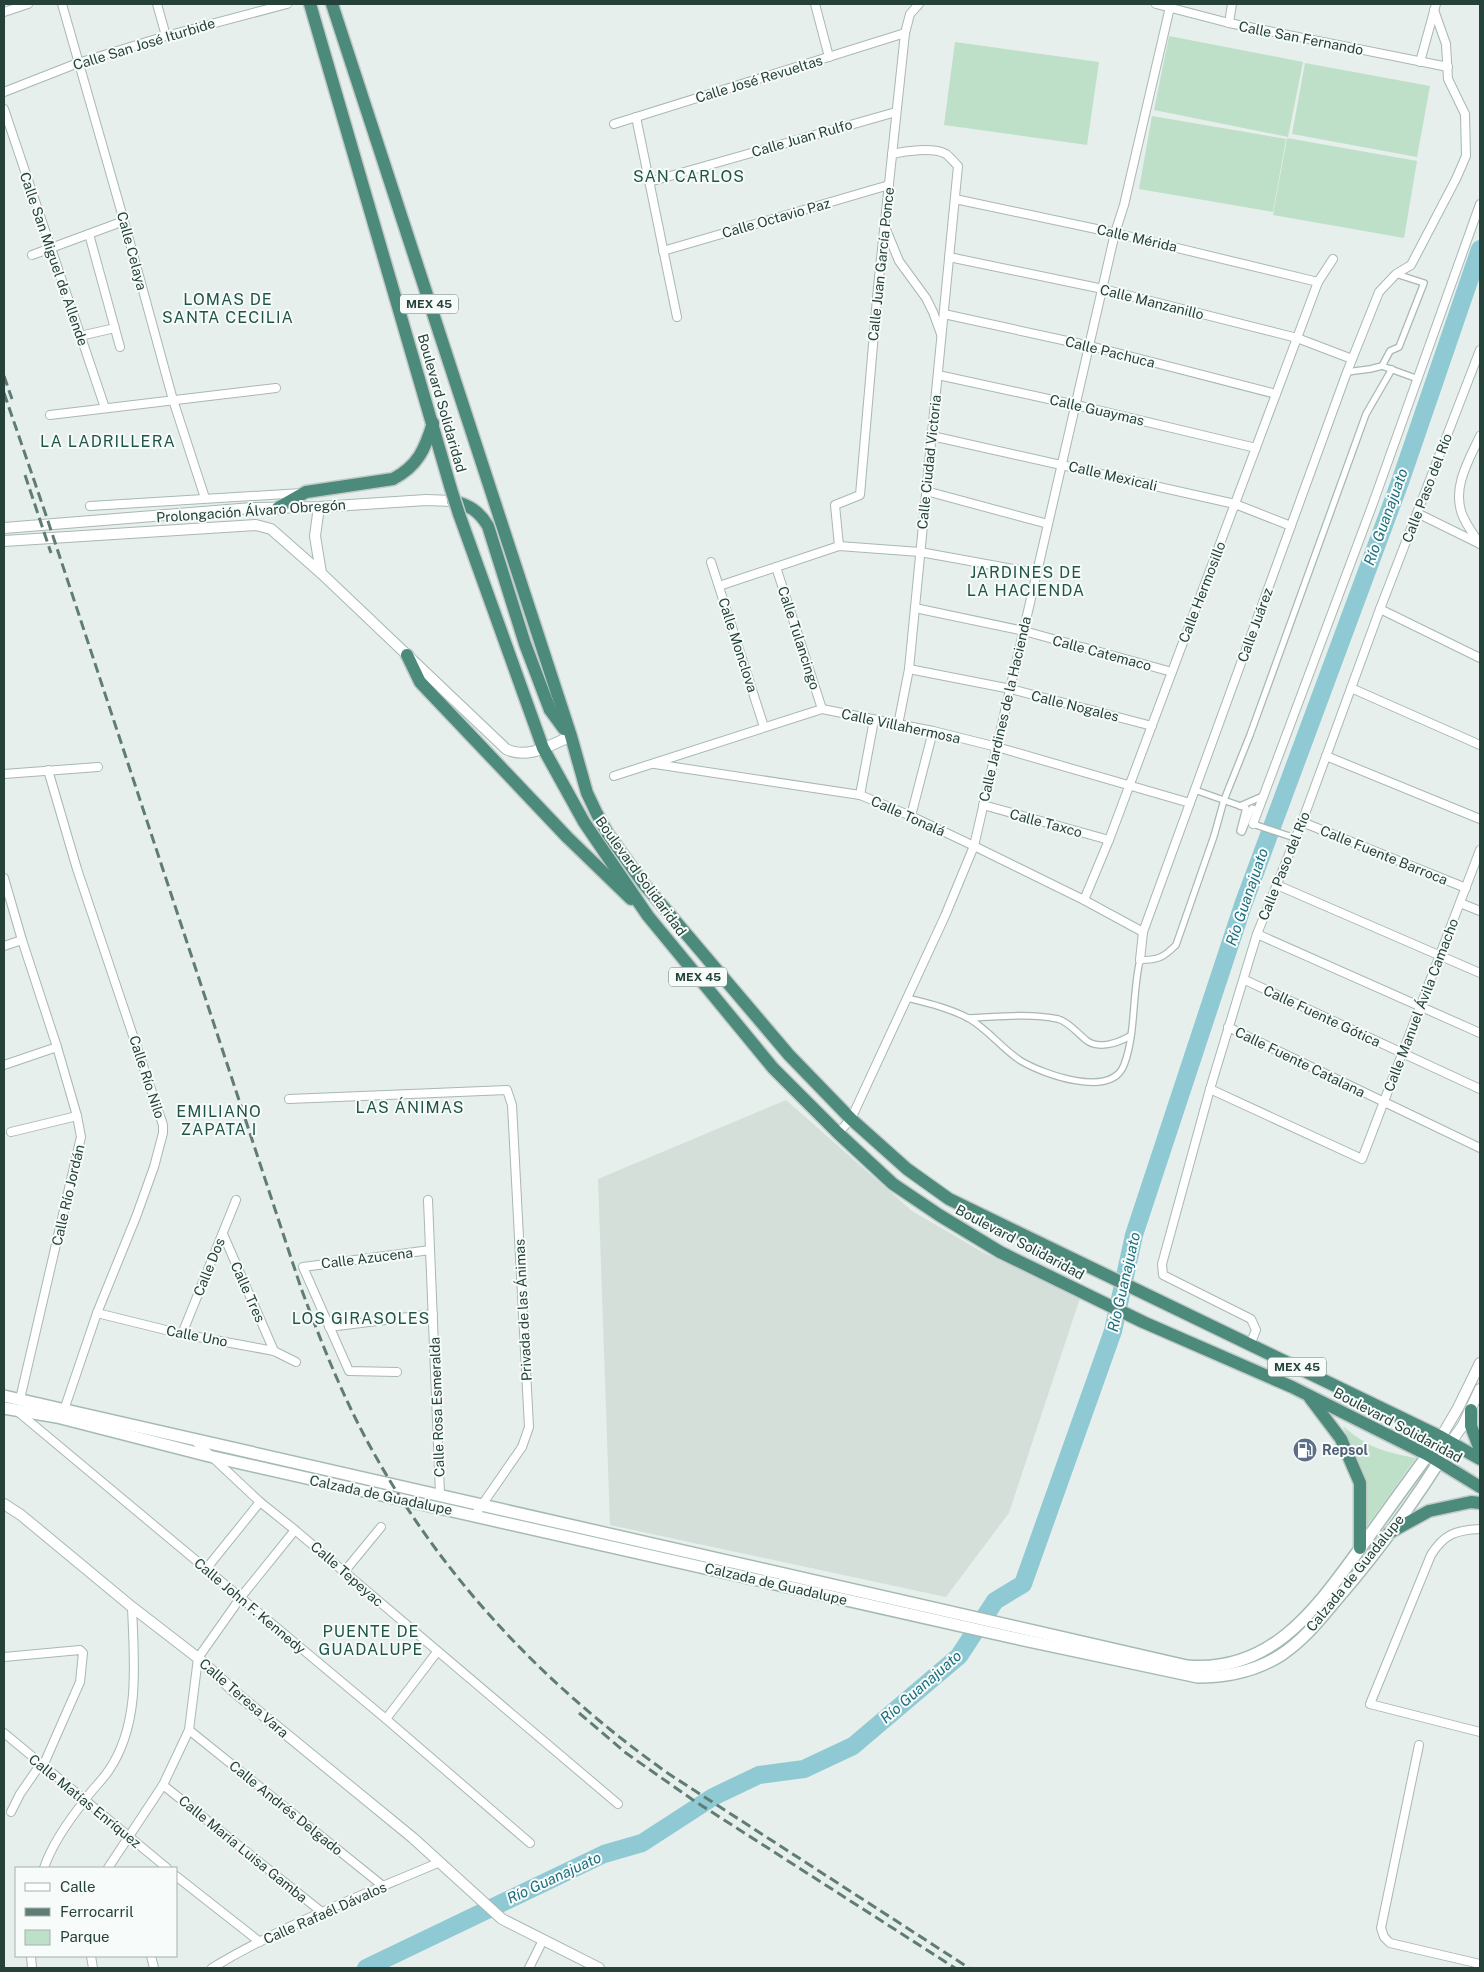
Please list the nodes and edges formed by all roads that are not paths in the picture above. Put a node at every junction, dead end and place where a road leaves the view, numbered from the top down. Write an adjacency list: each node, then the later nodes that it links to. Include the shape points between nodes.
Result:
1 (28, 4): 13 (street)
2 (62, 4): 19 (street, Calle Celaya)
3 (157, 4): 16 (street)
4 (287, 4): 16 (street, Calle San José Iturbide)
5 (310, 4): 64 (highway, Boulevard Solidaridad / MEX 45)
6 (332, 4): 107 (highway, Boulevard Solidaridad / MEX 45)
7 (815, 4): 17 (street)
8 (919, 4): 15 (street, Calle Juan García Ponce, via 910,14)
9 (1158, 4): 11 (street, Calle San Fernando)
10 (1232, 4): 14 (street)
11 (1170, 7): 14 (street, Calle San Fernando); 33 (street, Calle Jardines de la Hacienda)
12 (1435, 7): 18 (street); 20 (street, via 1446,44)
13 (4, 12)
14 (1229, 23): 18 (street, Calle San Fernando)
15 (905, 34): 17 (street, Calle José Revueltas); 23 (street, Calle Juan García Ponce)
16 (166, 36): 19 (street, Calle San José Iturbide)
17 (829, 57): 24 (street, Calle José Revueltas)
18 (1420, 62): 20 (street, Calle San Fernando)
19 (78, 63): 21 (street, Calle San José Iturbide); 31 (street, Calle Celaya)
20 (1448, 67): 40 (street, via 1448,79 1465,114 1466,156 1411,265)
21 (4, 92)
22 (4, 109): 35 (street, Calle San Miguel de Allende)
23 (896, 112): 26 (street, Calle Juan García Ponce); 27 (street, Calle Juan Rulfo)
24 (636, 118): 25 (street, Calle José Revueltas); 27 (street)
25 (614, 124)
26 (892, 154): 28 (street, Calle Juan García Ponce); 29 (street, Calle Ciudad Victoria, via 908,150 945,154 958,166)
27 (649, 182): 36 (street)
28 (889, 185): 32 (street, Calle Juan García Ponce); 36 (street, Calle Octavio Paz)
29 (955, 199): 33 (street, Calle Mérida); 38 (street, Calle Ciudad Victoria)
30 (1480, 204): 57 (street)
31 (124, 221): 34 (street); 60 (street, Calle Celaya)
32 (884, 224): 47 (street, via 899,261 934,312); 85 (street, Calle Juan García Ponce, via 860,495 835,506)
33 (1115, 233): 41 (street, Calle Mérida); 42 (street, Calle Jardines de la Hacienda)
34 (89, 234): 35 (street); 45 (street)
35 (50, 248): 37 (street); 46 (street, Calle San Miguel de Allende)
36 (663, 251): 44 (street)
37 (32, 255)
38 (949, 257): 42 (street, Calle Manzanillo); 43 (street, Calle Ciudad Victoria)
39 (1333, 259): 41 (street, Calle Hermosillo)
40 (1396, 274): 52 (street, Calle Juárez, via 1379,292); 53 (street, via 1424,283 1399,346 1390,351)
41 (1318, 282): 48 (street, Calle Hermosillo)
42 (1103, 289): 48 (street, Calle Manzanillo); 49 (street, Calle Jardines de la Hacienda)
43 (944, 314): 47 (street, Calle Ciudad Victoria); 49 (street, Calle Pachuca)
44 (676, 317)
45 (115, 328): 46 (street); 50 (street)
46 (80, 336): 62 (street, Calle San Miguel de Allende)
47 (942, 338): 56 (street, Calle Ciudad Victoria)
48 (1297, 338): 52 (street, Calle Manzanillo); 59 (street, Calle Hermosillo)
49 (1090, 346): 59 (street, Calle Pachuca); 61 (street, Calle Jardines de la Hacienda)
50 (120, 348)
51 (1480, 350): 79 (street, Calle Paso del Río)
52 (1352, 359): 55 (street, Calle Juárez)
53 (1382, 366): 54 (street); 55 (street)
54 (1392, 369): 57 (street); 121 (street, via 1366,414)
55 (1348, 372): 81 (street, Calle Juárez)
56 (938, 375): 61 (street, Calle Guaymas); 65 (street, Calle Ciudad Victoria)
57 (1418, 379): 120 (street)
58 (276, 388): 60 (street)
59 (1276, 394): 67 (street, Calle Hermosillo)
60 (173, 400): 62 (street); 73 (street, Calle Celaya)
61 (1076, 404): 67 (street, Calle Guaymas); 68 (street, Calle Jardines de la Hacienda)
62 (105, 408): 63 (street)
63 (50, 415)
64 (433, 423): 70 (highway, via 420,456 405,473 393,479); 72 (highway, Boulevard Solidaridad / MEX 45)
65 (932, 436): 68 (street, Calle Mexicali); 69 (street, Calle Ciudad Victoria)
66 (1480, 436): 84 (street, via 1461,477 1459,499 1462,514)
67 (1256, 448): 74 (street, Calle Hermosillo)
68 (1063, 464): 74 (street, Calle Mexicali); 80 (street, Calle Jardines de la Hacienda)
69 (926, 491): 80 (street); 86 (street, Calle Ciudad Victoria)
70 (306, 492): 71 (street); 78 (highway)
71 (250, 495): 73 (street); 77 (street)
72 (452, 495): 76 (street, Prolongación Álvaro Obregón, via 426,500); 107 (highway, via 474,509 488,526 550,710); 110 (highway, Boulevard Solidaridad / MEX 45, bridge)
73 (205, 498): 75 (street)
74 (1235, 504): 81 (street, Calle Mexicali); 98 (street, Calle Hermosillo)
75 (90, 506)
76 (319, 507): 78 (street, Prolongación Álvaro Obregón); 89 (street, via 315,536)
77 (252, 508): 78 (street, Prolongación Álvaro Obregón); 82 (street, Prolongación Álvaro Obregón)
78 (278, 508)
79 (1417, 513): 84 (street); 93 (street, Calle Paso del Río)
80 (1048, 524): 90 (street, Calle Jardines de la Hacienda)
81 (1291, 526): 118 (street, Calle Juárez)
82 (4, 528)
83 (4, 542): 89 (street, Prolongación Álvaro Obregón, via 256,525 271,529)
84 (1480, 544)
85 (839, 546): 86 (street); 88 (street)
86 (920, 552): 90 (street); 92 (street, Calle Ciudad Victoria)
87 (711, 562): 91 (street, Calle Monclova)
88 (776, 567): 91 (street); 101 (street, Calle Tulancingo)
89 (321, 573): 95 (street)
90 (1036, 573): 94 (street, Calle Jardines de la Hacienda)
91 (719, 586): 105 (street, Calle Monclova)
92 (915, 608): 94 (street, Calle Catemaco); 97 (street, Calle Ciudad Victoria)
93 (1380, 609): 96 (street); 99 (street, Calle Paso del Río)
94 (1024, 631): 98 (street, Calle Catemaco); 100 (street, Calle Jardines de la Hacienda)
95 (407, 655): 110 (street, via 506,749 521,754); 141 (highway, via 420,682 567,837)
96 (1480, 658)
97 (909, 669): 100 (street, Calle Nogales); 103 (street, Calle Ciudad Victoria)
98 (1172, 672): 104 (street, Calle Hermosillo)
99 (1351, 688): 108 (street); 111 (street, Calle Paso del Río)
100 (1011, 689): 104 (street, Calle Nogales); 109 (street, Calle Jardines de la Hacienda)
101 (822, 709): 102 (street, Calle Villahermosa); 105 (street, Calle Villahermosa)
102 (874, 720): 103 (street, Calle Villahermosa); 119 (street)
103 (898, 725): 106 (street, Calle Villahermosa)
104 (1152, 726): 117 (street, Calle Hermosillo)
105 (764, 728): 112 (street, Calle Villahermosa)
106 (933, 731): 109 (street, Calle Villahermosa); 126 (street)
107 (571, 736): 110 (street); 164 (highway, Boulevard Solidaridad / MEX 45, via 587,793 625,860 783,1048)
108 (1480, 745)
109 (997, 747): 117 (street, Calle Villahermosa); 123 (street, Calle Jardines de la Hacienda)
110 (543, 748): 141 (highway, Boulevard Solidaridad / MEX 45, via 584,822)
111 (1326, 756): 127 (street); 128 (street, Calle Paso del Río)
112 (653, 763): 116 (street, Calle Villahermosa); 119 (street, Calle Tonalá)
113 (98, 767): 114 (street)
114 (48, 770): 115 (street); 172 (street, Calle Río Nilo, via 77,870 163,1133 154,1167)
115 (4, 774)
116 (614, 776)
117 (1130, 784): 122 (street, Calle Villahermosa); 131 (street, Calle Hermosillo)
118 (1195, 790): 121 (street); 122 (street, Calle Juárez)
119 (860, 795): 126 (street, Calle Tonalá)
120 (1263, 796): 124 (street); 125 (street)
121 (1224, 800): 124 (street); 147 (street, via 1176,945 1166,955 1154,960)
122 (1190, 803): 142 (street, Calle Juárez)
123 (983, 805): 131 (street, Calle Taxco); 132 (street, Calle Jardines de la Hacienda)
124 (1243, 807): 125 (street, via 1242,832 1252,808)
125 (1258, 810): 129 (street)
126 (911, 816): 132 (street, Calle Tonalá)
127 (1480, 819)
128 (1302, 822): 130 (street, Calle Paso del Río); 136 (street, Calle Fuente Barroca)
129 (1253, 824): 130 (street)
130 (1295, 838): 135 (street, Calle Paso del Río)
131 (1109, 840): 138 (street, Calle Hermosillo)
132 (974, 846): 138 (street, Calle Tonalá); 150 (street, Calle Jardines de la Hacienda)
133 (1480, 852): 136 (street, Calle Manuel Ávila Camacho)
134 (4, 878): 137 (street, Calle Río Jordán)
135 (1277, 885): 143 (street, Calle Paso del Río); 146 (street)
136 (1466, 888): 139 (street, Calle Manuel Ávila Camacho)
137 (6, 895): 144 (street, Calle Río Jordán)
138 (1084, 900): 142 (street, Calle Tonalá)
139 (1460, 903): 140 (street); 146 (street, Calle Manuel Ávila Camacho)
140 (1480, 911)
141 (648, 916): 166 (highway, Boulevard Solidaridad / MEX 45, via 773,1068)
142 (1143, 932): 147 (street, Calle Juárez)
143 (1257, 934): 149 (street, Calle Paso del Río); 151 (street)
144 (22, 940): 145 (street); 156 (street, Calle Río Jordán)
145 (4, 946)
146 (1440, 956): 148 (street); 151 (street, Calle Manuel Ávila Camacho)
147 (1140, 960): 155 (street)
148 (1480, 973)
149 (1244, 980): 153 (street, Calle Paso del Río); 157 (street, Calle Fuente Gótica)
150 (907, 998): 152 (street, via 934,1004); 164 (street, Calle Jardines de la Hacienda)
151 (1420, 1006): 154 (street); 157 (street, Calle Manuel Ávila Camacho)
152 (968, 1018): 155 (street, via 1034,1015 1061,1020 1088,1042 1102,1044); 155 (street, via 1021,1060 1049,1074 1082,1082 1112,1079 1124,1066)
153 (1228, 1027): 159 (street, Calle Paso del Río); 162 (street, Calle Fuente Catalana)
154 (1480, 1033)
155 (1130, 1036)
156 (58, 1047): 158 (street); 163 (street, Calle Río Jordán)
157 (1402, 1053): 160 (street, Calle Fuente Gótica); 162 (street, Calle Manuel Ávila Camacho)
158 (4, 1065)
159 (1210, 1089): 162 (street, Calle Manuel Ávila Camacho, via 1362,1159); 176 (street, Calle Paso del Río, via 1162,1264 1163,1275 1250,1319 1256,1330)
160 (1480, 1089)
161 (289, 1098): 199 (street, Privada de las Ánimas, via 507,1090 512,1105 529,1427 522,1447)
162 (1384, 1102): 167 (street, Calle Fuente Catalana)
163 (77, 1116): 165 (street); 184 (street, Calle Río Jordán, via 80,1146)
164 (851, 1119): 166 (street, Calle Jardines de la Hacienda); 176 (highway, Boulevard Solidaridad / MEX 45, via 907,1169 949,1199)
165 (11, 1132)
166 (838, 1133): 183 (highway, Boulevard Solidaridad / MEX 45, via 893,1184 1000,1252 1143,1322)
167 (1480, 1148)
168 (236, 1200): 170 (street, Calle Dos)
169 (428, 1200): 171 (street, Calle Rosa Esmeralda)
170 (222, 1234): 175 (street, Calle Dos); 177 (street, Calle Tres)
171 (430, 1250): 173 (street, Calle Rosa Esmeralda); 174 (street, Calle Azucena, via 303,1267)
172 (97, 1313): 175 (street, Calle Uno); 185 (street, Calle Río Nilo)
173 (433, 1314): 174 (street); 195 (street, Calle Rosa Esmeralda)
174 (328, 1327): 180 (street, via 349,1371)
175 (182, 1334): 177 (street, Calle Uno)
176 (1250, 1345): 188 (highway, Boulevard Solidaridad / MEX 45)
177 (274, 1351): 178 (street, Calle Uno)
178 (296, 1362)
179 (1480, 1363): 188 (street)
180 (397, 1372)
181 (1480, 1389): 186 (street)
182 (4, 1396): 184 (main road, Calzada de Guadalupe)
183 (1309, 1396): 190 (highway, Boulevard Solidaridad / MEX 45); 205 (highway, via 1342,1439 1360,1483)
184 (13, 1405): 185 (main road, Calzada de Guadalupe); 191 (main road, Calzada de Guadalupe); 206 (street, Calle John F. Kennedy)
185 (64, 1410): 187 (main road, Calzada de Guadalupe)
186 (1471, 1410): 188 (street); 189 (highway, via 1471,1426)
187 (192, 1439): 191 (street, Calle Tepeyac); 195 (main road, Calzada de Guadalupe)
188 (1446, 1440): 190 (main road, Calzada de Guadalupe); 192 (highway, Boulevard Solidaridad / MEX 45); 193 (main road, Calzada de Guadalupe)
189 (1480, 1450)
190 (1428, 1455): 193 (highway, Boulevard Solidaridad / MEX 45); 205 (main road, Calzada de Guadalupe)
191 (209, 1456): 196 (street, Calle Tepeyac); 200 (main road, Calzada de Guadalupe)
192 (1480, 1459)
193 (1440, 1462): 194 (highway, Boulevard Solidaridad / MEX 45); 204 (main road, Calzada de Guadalupe)
194 (1480, 1487)
195 (440, 1494): 199 (main road, Calzada de Guadalupe)
196 (260, 1502): 203 (street, Calle Tepeyac); 206 (street)
197 (1480, 1503): 204 (highway, via 1429,1511)
198 (4, 1504): 209 (street, Calle Teresa Vara)
199 (482, 1504): 200 (street, Privada de las Ánimas); 210 (main road, Calzada de Guadalupe, via 965,1614)
200 (475, 1515): 210 (main road, Calzada de Guadalupe, via 958,1625)
201 (382, 1527): 207 (street)
202 (1480, 1529): 216 (street, via 1449,1535 1439,1542 1370,1704)
203 (295, 1530): 207 (street, Calle Tepeyac); 208 (street)
204 (1389, 1533): 210 (main road, Calzada de Guadalupe, via 1304,1638 1281,1655 1247,1672 1212,1677 1185,1675)
205 (1360, 1548): 210 (main road, Calzada de Guadalupe, via 1323,1600 1291,1632 1256,1655 1216,1666 1187,1666)
206 (206, 1569): 208 (street, Calle John F. Kennedy)
207 (344, 1572): 211 (street, Calle Tepeyac)
208 (241, 1597): 213 (street); 214 (street, Calle John F. Kennedy)
209 (132, 1607): 213 (street, Calle Teresa Vara); 221 (street, via 134,1690 130,1714 117,1756)
210 (1011, 1631)
211 (437, 1652): 214 (street); 222 (street, Calle Tepeyac)
212 (4, 1657): 219 (street, via 82,1651 80,1682)
213 (198, 1658): 215 (street); 226 (street, Calle Teresa Vara)
214 (386, 1719): 225 (street, Calle John F. Kennedy)
215 (189, 1730): 220 (street); 231 (street, Calle Andrés Delgado)
216 (1480, 1732)
217 (4, 1733): 219 (street, Calle Matías Enríquez)
218 (1419, 1745): 235 (street, via 1381,1928 1390,1943)
219 (42, 1766): 221 (street, Calle Matías Enríquez); 223 (street, via 20,1794)
220 (163, 1785): 224 (street); 232 (street, Calle María Luisa Gamba)
221 (85, 1799): 224 (street, Calle Matías Enríquez); 227 (street, via 58,1839)
222 (618, 1804)
223 (11, 1812)
224 (128, 1836): 228 (street); 229 (street, Calle Matías Enríquez)
225 (530, 1844)
226 (440, 1862): 231 (street, Calle Rafaél Dávalos); 233 (street, Calle Teresa Vara, via 502,1919)
227 (44, 1867)
228 (109, 1867)
229 (166, 1867)
230 (178, 1878): 234 (street)
231 (382, 1886): 232 (street, Calle Rafaél Dávalos)
232 (323, 1912): 234 (street, Calle Rafaél Dávalos)
233 (543, 1940): 237 (street); 238 (street, Calle Teresa Vara)
234 (260, 1942): 236 (street, Calle Rafaél Dávalos)
235 (1480, 1964)
236 (212, 1968)
237 (529, 1968)
238 (599, 1968)

